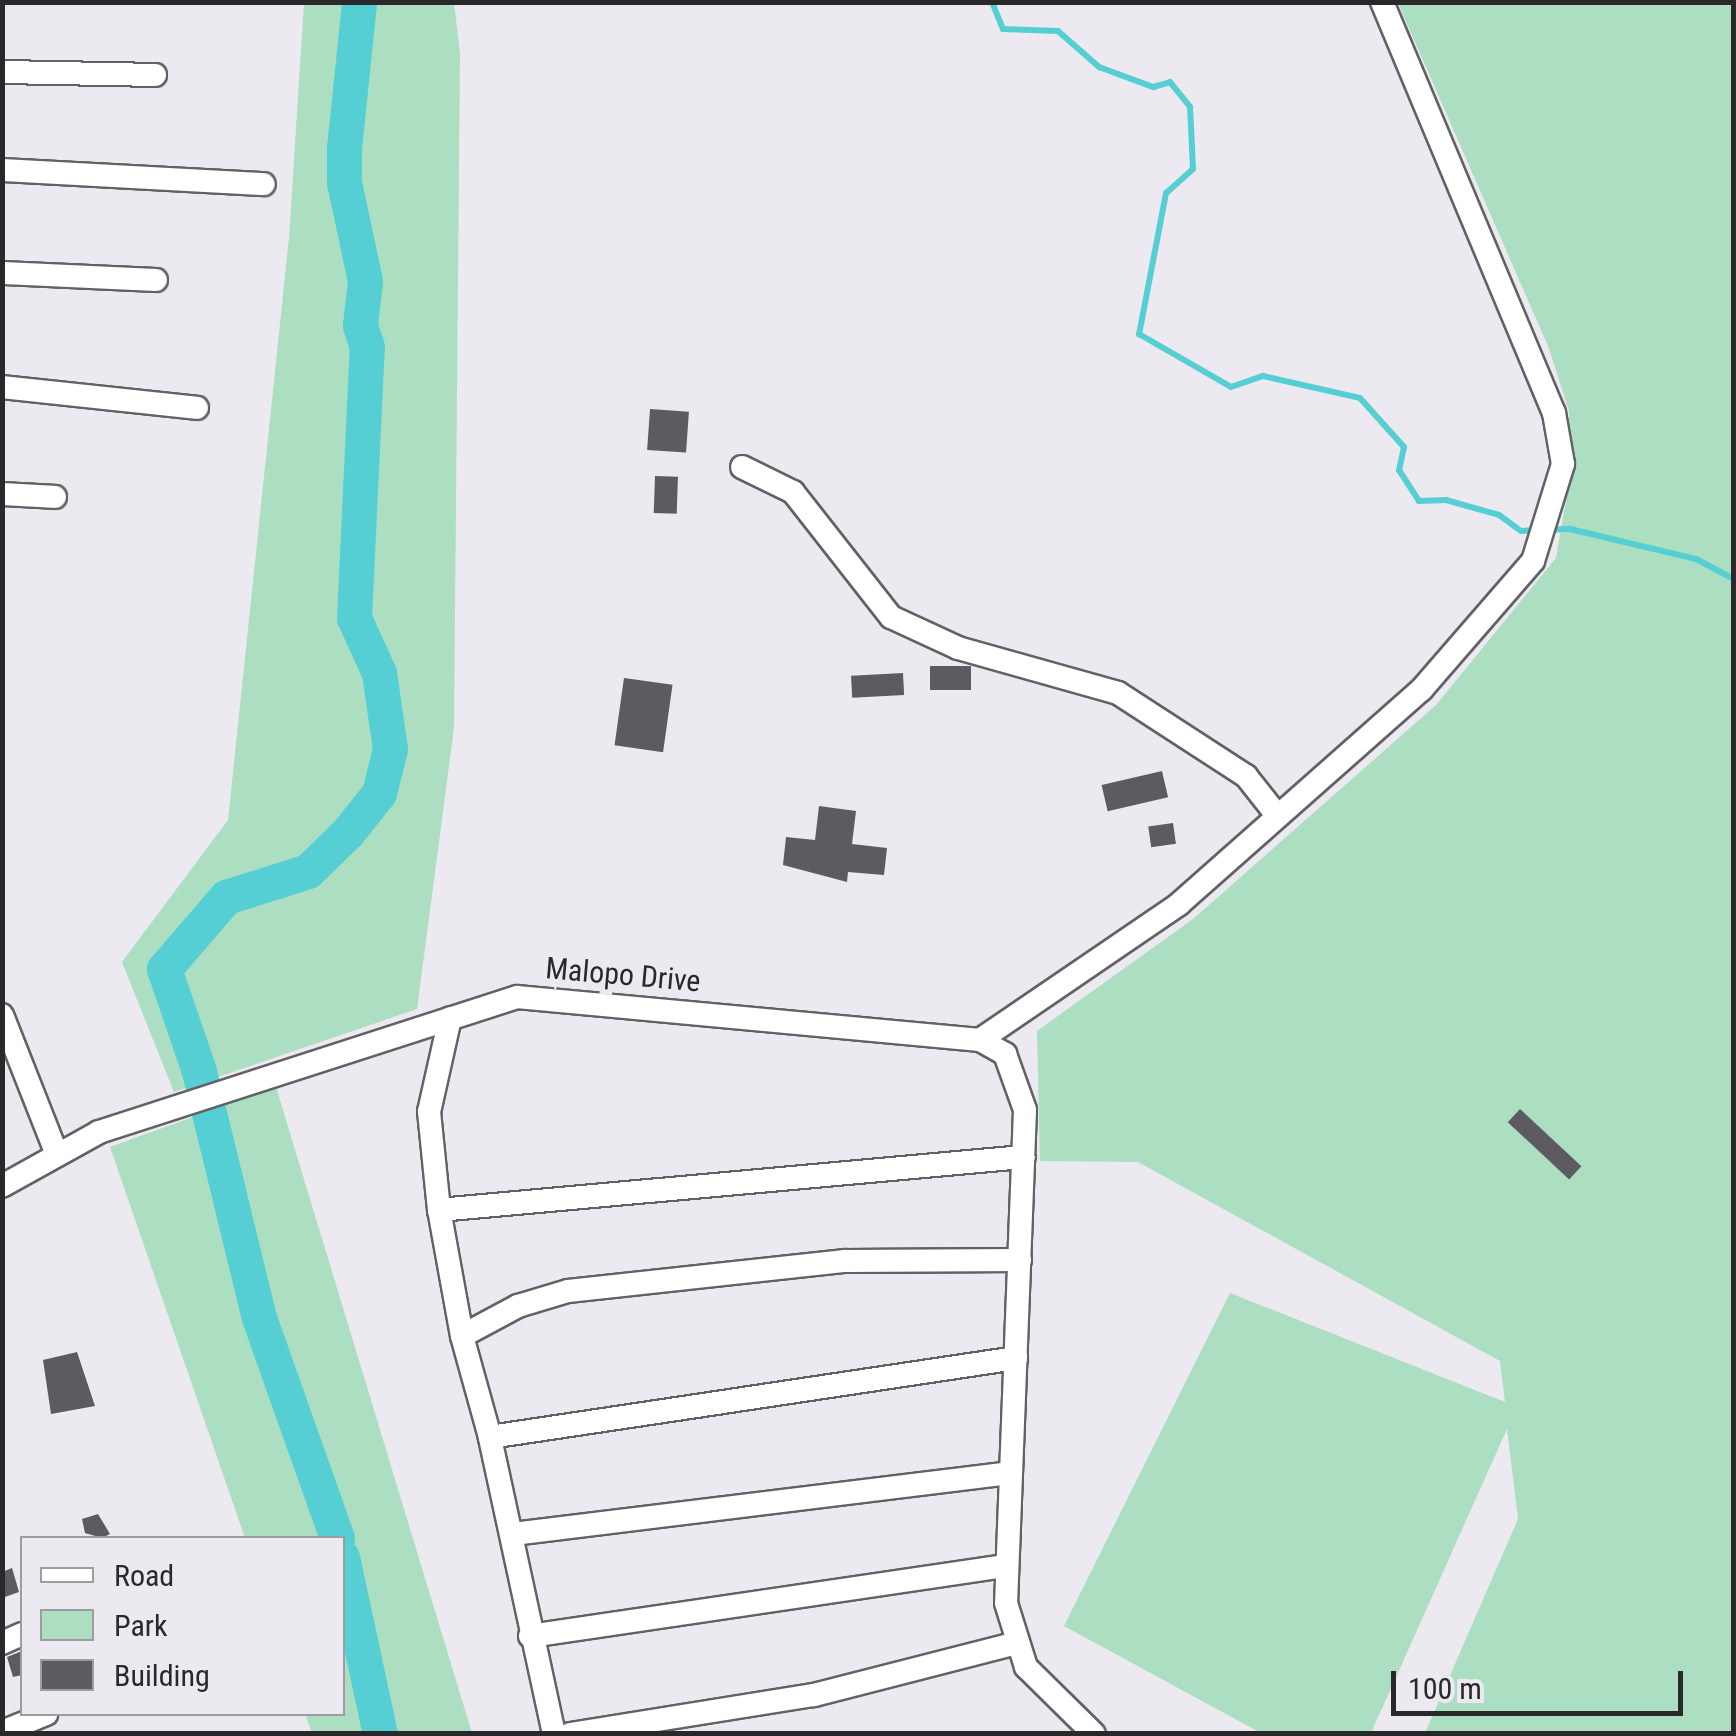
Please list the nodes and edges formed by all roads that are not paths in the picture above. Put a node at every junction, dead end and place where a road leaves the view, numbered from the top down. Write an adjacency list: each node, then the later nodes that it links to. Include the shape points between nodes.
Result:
1 (1382, 2): 13 (street, via 1539,364 1563,464 1533,560 1422,689)
2 (2, 72): 3 (street)
3 (155, 75)
4 (2, 170): 5 (street)
5 (264, 184)
6 (2, 273): 7 (street)
7 (156, 280)
8 (2, 387): 9 (street)
9 (197, 408)
10 (742, 467): 13 (street, via 793,492 892,618 958,648 1118,693 1246,776)
11 (2, 494): 12 (street)
12 (55, 497)
13 (1276, 814): 16 (street, via 1179,904)
14 (2, 1015): 17 (street)
15 (450, 1018): 16 (street, Malopo Drive, via 517,997 559,998); 17 (street, Malopo Drive, via 158,1112); 20 (street, via 429,1112)
16 (980, 1040): 18 (street, via 1005,1054 1017,1076)
17 (56, 1152): 19 (street, Malopo Drive)
18 (1024, 1157): 20 (street); 21 (street)
19 (2, 1186)
20 (440, 1210): 22 (street)
21 (1020, 1260): 22 (street, via 845,1261 568,1291); 23 (street)
22 (462, 1336): 24 (street)
23 (1016, 1358): 24 (street); 25 (street)
24 (490, 1437): 26 (street)
25 (1009, 1473): 26 (street); 27 (street)
26 (513, 1534): 28 (street)
27 (1004, 1566): 28 (street); 29 (street)
28 (530, 1636): 33 (street)
29 (1016, 1643): 31 (street, via 1026,1667); 34 (street, via 814,1695)
30 (41, 1716): 32 (street)
31 (1080, 1731)
32 (2, 1732)
33 (554, 1734)
34 (570, 1734)

